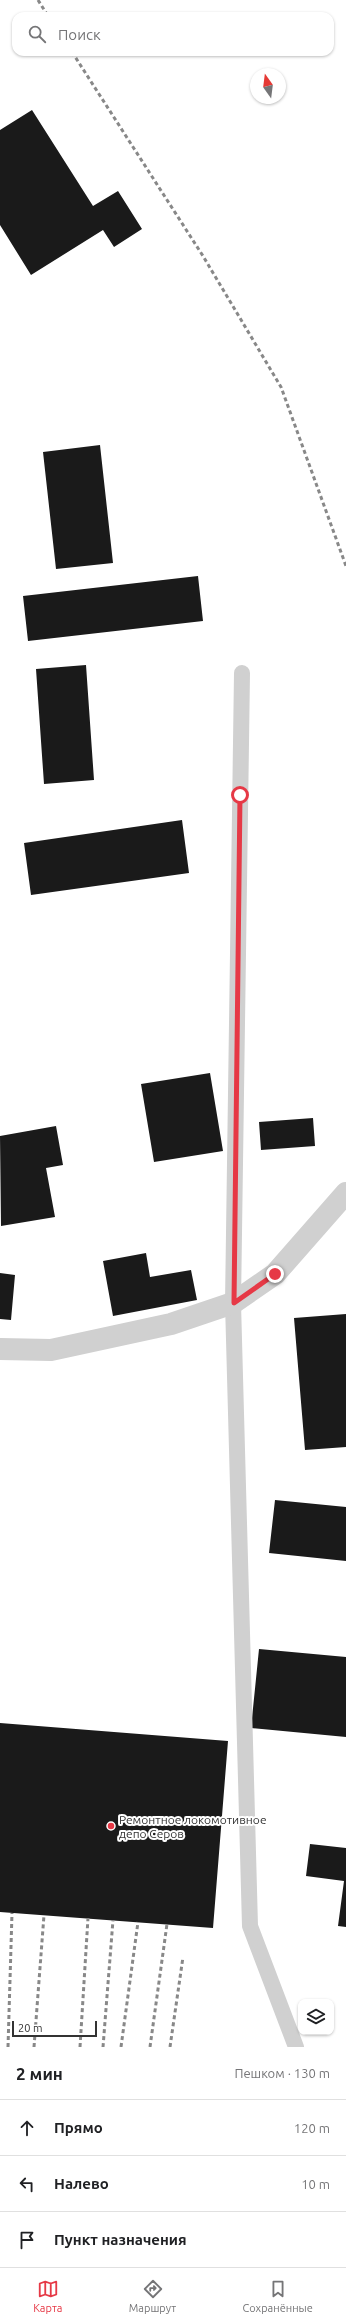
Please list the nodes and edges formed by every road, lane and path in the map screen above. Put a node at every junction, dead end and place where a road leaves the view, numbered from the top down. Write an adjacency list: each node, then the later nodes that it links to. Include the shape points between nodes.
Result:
1 (242, 674): 3 (lane)
2 (346, 1193): 3 (street, via 275,1274)
3 (234, 1303): 4 (street, via 171,1324 51,1350); 5 (lane, via 250,1926)
4 (0, 1349)
5 (296, 2047)

